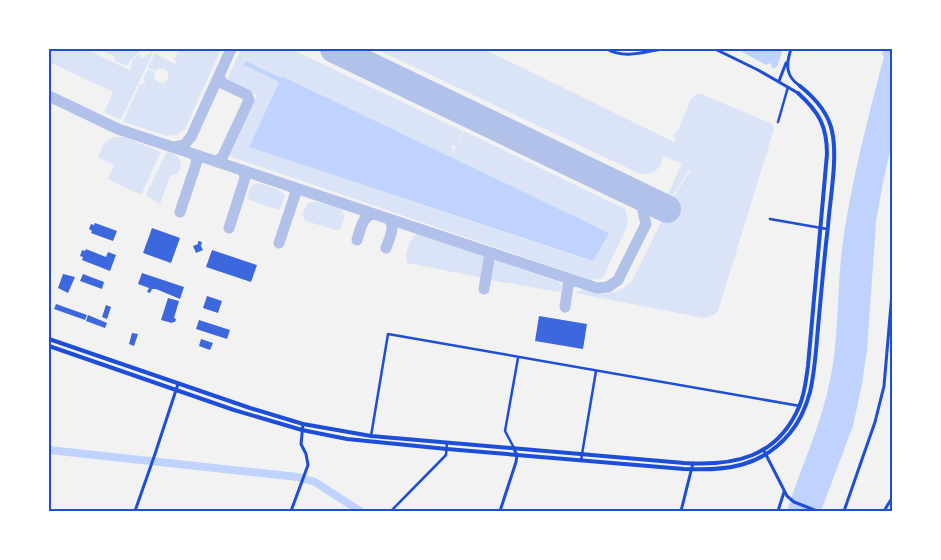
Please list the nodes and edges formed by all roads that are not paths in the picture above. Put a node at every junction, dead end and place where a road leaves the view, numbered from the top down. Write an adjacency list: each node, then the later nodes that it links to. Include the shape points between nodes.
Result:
1 (608, 49): 2 (street, via 624,54)
2 (662, 49)
3 (715, 49): 6 (street)
4 (791, 49): 5 (street)
5 (787, 60): 6 (street); 7 (street, via 789,76)
6 (779, 81): 8 (street)
7 (800, 86): 10 (main road)
8 (788, 87): 9 (street); 12 (street)
9 (798, 93): 11 (main road)
10 (820, 104): 11 (street); 13 (main road)
11 (813, 109): 14 (main road)
12 (778, 122)
13 (832, 132): 14 (street); 17 (main road, via 834,156)
14 (826, 134): 16 (main road)
15 (770, 219): 16 (street)
16 (821, 228): 17 (street); 25 (main road, via 808,366)
17 (827, 229): 26 (main road, via 814,370)
18 (892, 293): 49 (street, via 884,386)
19 (49, 339): 23 (main road)
20 (49, 346): 24 (main road)
21 (518, 358): 22 (street); 29 (street, via 388,334); 32 (street, via 505,431)
22 (596, 371): 25 (street); 34 (street)
23 (178, 384): 24 (street); 27 (main road)
24 (176, 390): 28 (main road); 42 (street)
25 (799, 406): 26 (street); 33 (main road, via 784,430)
26 (805, 408): 35 (main road, via 781,443)
27 (303, 424): 28 (street); 29 (main road)
28 (302, 430): 31 (main road, via 370,442); 43 (street, via 301,444 308,459)
29 (371, 436): 30 (main road)
30 (447, 443): 31 (street); 32 (main road)
31 (447, 449): 36 (main road); 44 (street, via 446,455)
32 (514, 449): 34 (main road); 36 (street)
33 (763, 449): 35 (street); 38 (main road, via 728,463)
34 (582, 454): 37 (street); 38 (main road)
35 (766, 454): 39 (main road, via 731,468); 40 (street)
36 (517, 455): 37 (main road); 45 (street)
37 (581, 460): 39 (main road)
38 (693, 463): 39 (street)
39 (692, 469): 46 (street)
40 (784, 492): 47 (street); 48 (street, via 802,506)
41 (892, 498): 50 (street)
42 (135, 511)
43 (291, 511)
44 (391, 511)
45 (500, 511)
46 (681, 511)
47 (778, 511)
48 (817, 511)
49 (844, 511)
50 (884, 511)

